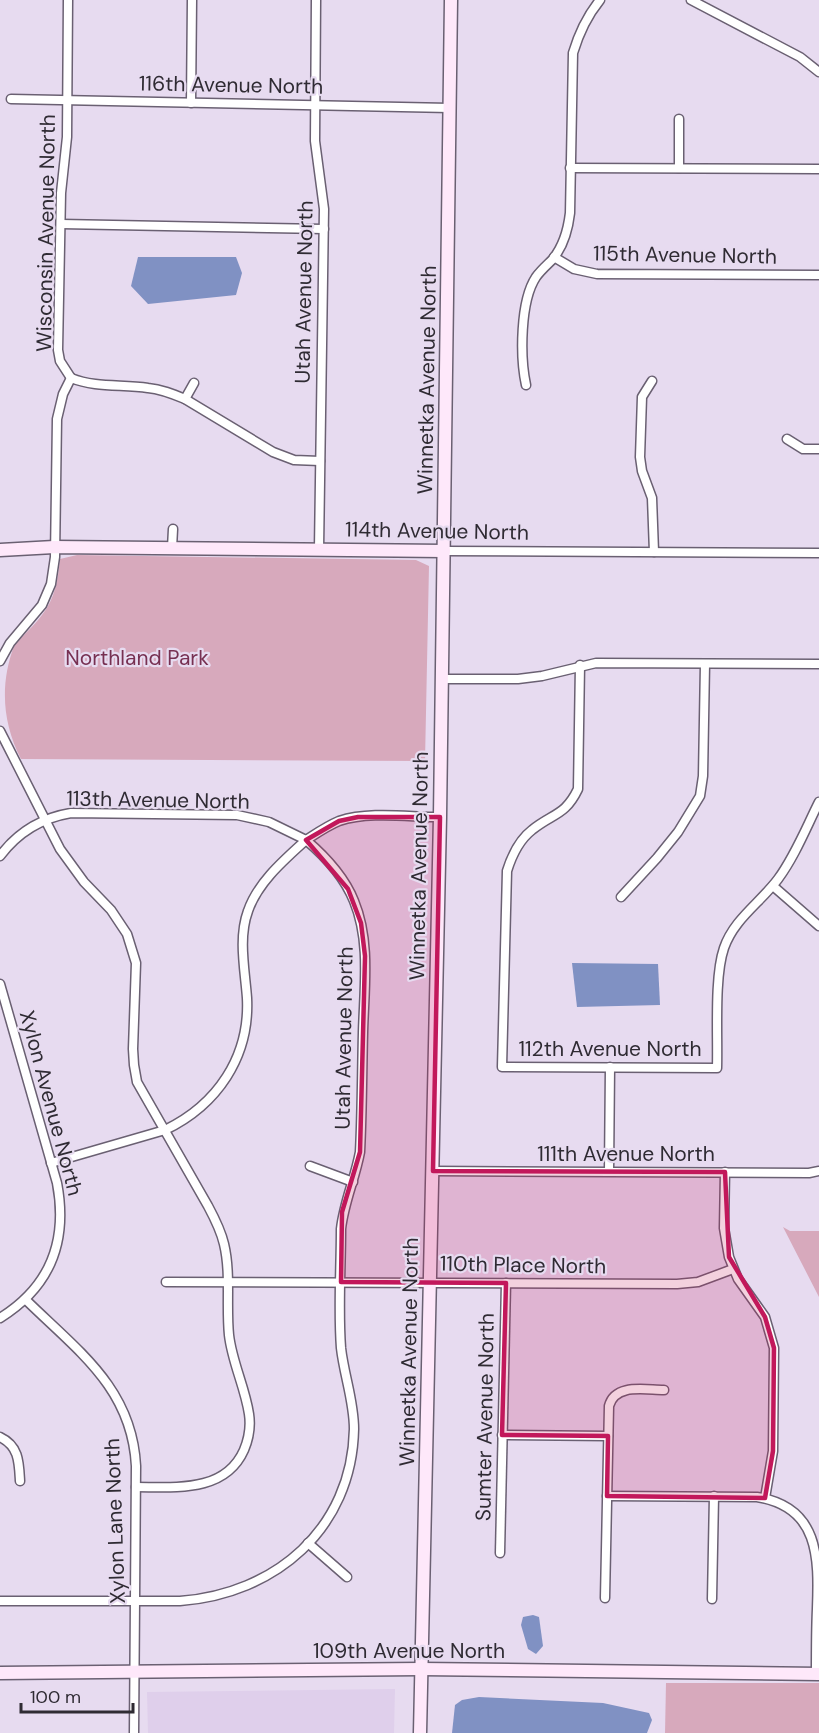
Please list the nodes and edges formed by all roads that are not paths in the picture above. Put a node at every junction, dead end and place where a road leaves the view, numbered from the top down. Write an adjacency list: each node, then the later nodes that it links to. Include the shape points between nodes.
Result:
1 (68, 0): 9 (street, Wisconsin Avenue North)
2 (192, 0): 10 (street)
3 (316, 0): 11 (street, Utah Avenue North)
4 (451, 0): 12 (street, Winnetka Avenue North)
5 (600, 0): 14 (street, via 586,19 573,53)
6 (691, 0): 7 (street, via 800,57)
7 (819, 72)
8 (11, 99): 9 (street, 116th Avenue North)
9 (67, 100): 10 (street, 116th Avenue North); 17 (street, Wisconsin Avenue North)
10 (191, 103): 11 (street, 116th Avenue North)
11 (315, 105): 12 (street, 116th Avenue North); 18 (street, Utah Avenue North)
12 (450, 108): 35 (street, Winnetka Avenue North)
13 (679, 119): 15 (street)
14 (570, 168): 15 (street); 19 (street, via 568,228)
15 (679, 168): 16 (street)
16 (819, 169)
17 (61, 224): 18 (street); 21 (street, Wisconsin Avenue North, via 58,350)
18 (324, 229): 28 (street, Utah Avenue North)
19 (554, 257): 20 (street, 115th Avenue North, via 574,269 597,274); 24 (street, via 537,276 526,303)
20 (819, 275)
21 (71, 378): 25 (street, via 93,385 149,388); 31 (street, Wisconsin Avenue North, via 57,419)
22 (652, 381): 36 (street, via 642,397 640,457 652,498)
23 (194, 383): 25 (street)
24 (526, 385)
25 (185, 399): 28 (street, via 273,452 294,460)
26 (787, 439): 27 (street, via 803,449)
27 (819, 449)
28 (320, 460): 33 (street, Utah Avenue North)
29 (172, 529): 32 (street)
30 (0, 543): 31 (street, 114th Avenue North)
31 (54, 547): 32 (street, 114th Avenue North); 34 (street, 114th Avenue North); 38 (street, Wisconsin Avenue North, via 54,570 47,597)
32 (172, 548): 33 (street, 114th Avenue North)
33 (319, 549): 35 (street, 114th Avenue North)
34 (0, 550)
35 (444, 551): 36 (street, 114th Avenue North); 42 (street, Winnetka Avenue North)
36 (654, 552): 37 (street, 114th Avenue North)
37 (819, 553)
38 (0, 661)
39 (705, 664): 40 (street); 41 (street); 51 (street, via 704,776 700,796 678,832)
40 (819, 664)
41 (580, 665): 42 (street, via 518,679); 54 (street, 112th Avenue North, via 578,789 565,809 525,835 507,871 502,1067)
42 (442, 679): 45 (street, Winnetka Avenue North)
43 (0, 731): 47 (street)
44 (819, 802): 46 (street)
45 (440, 817): 48 (street, via 358,817 322,829); 58 (street, Winnetka Avenue North)
46 (816, 817): 50 (street)
47 (46, 820): 48 (street, 113th Avenue North, via 83,813 237,815 269,822); 49 (street, via 20,834); 55 (street, via 71,866 127,934 135,963 137,1082)
48 (306, 840): 55 (street, via 268,876 247,911 243,928 247,1016 231,1071 208,1101); 62 (street, Utah Avenue North, via 340,874 354,900 363,934 361,1135)
49 (0, 856)
50 (773, 886): 52 (street); 54 (street, 112th Avenue North, via 740,920 724,948 719,978 717,1068)
51 (621, 897)
52 (819, 926)
53 (0, 984): 56 (street, Xylon Avenue North)
54 (610, 1067): 59 (street)
55 (165, 1130): 56 (street); 65 (street, via 218,1225)
56 (51, 1163): 69 (street, Xylon Avenue North, via 61,1203 58,1242 52,1262)
57 (310, 1166): 62 (street)
58 (433, 1171): 59 (street, 111th Avenue North); 67 (street, Winnetka Avenue North)
59 (609, 1171): 61 (street, 111th Avenue North)
60 (819, 1171): 61 (street, 111th Avenue North)
61 (725, 1172): 63 (street, via 724,1228)
62 (353, 1182): 66 (street, Utah Avenue North, via 342,1212)
63 (733, 1269): 68 (street, 110th Place North, via 698,1282 677,1284); 79 (street, via 765,1317 774,1348 772,1459)
64 (166, 1282): 65 (street, 110th Place North)
65 (227, 1282): 66 (street, 110th Place North); 76 (street, via 230,1346 250,1417 242,1454 224,1474 200,1486)
66 (341, 1282): 67 (street, 110th Place North); 80 (street, Utah Avenue North, via 342,1350 353,1406 351,1454 337,1501)
67 (430, 1282): 68 (street, 110th Place North); 87 (street, Winnetka Avenue North)
68 (506, 1283): 72 (street, Sumter Avenue North)
69 (26, 1300): 70 (street, Xylon Avenue North); 76 (street, Xylon Lane North, via 93,1367 120,1403 135,1446)
70 (0, 1318)
71 (664, 1390): 73 (street, via 615,1394 609,1406)
72 (502, 1435): 73 (street); 81 (street, Sumter Avenue North)
73 (608, 1436): 77 (street)
74 (0, 1437): 75 (street, via 15,1449)
75 (20, 1481)
76 (136, 1487): 86 (street, Xylon Lane North)
77 (607, 1496): 78 (street); 83 (street)
78 (714, 1496): 79 (street); 84 (street)
79 (765, 1498): 90 (street, via 793,1511 809,1530 818,1555)
80 (308, 1543): 82 (street); 86 (street, Utah Avenue North, via 273,1574 228,1593 204,1599)
81 (500, 1553)
82 (347, 1577)
83 (605, 1598)
84 (712, 1599)
85 (0, 1601): 86 (street, Utah Avenue North)
86 (136, 1601): 88 (street, Xylon Lane North)
87 (422, 1669): 88 (street, 109th Avenue North); 90 (street, 109th Avenue North); 92 (street, Winnetka Avenue North)
88 (136, 1672): 89 (street, 109th Avenue North); 91 (street)
89 (0, 1673)
90 (817, 1674)
91 (134, 1733)
92 (420, 1733)

